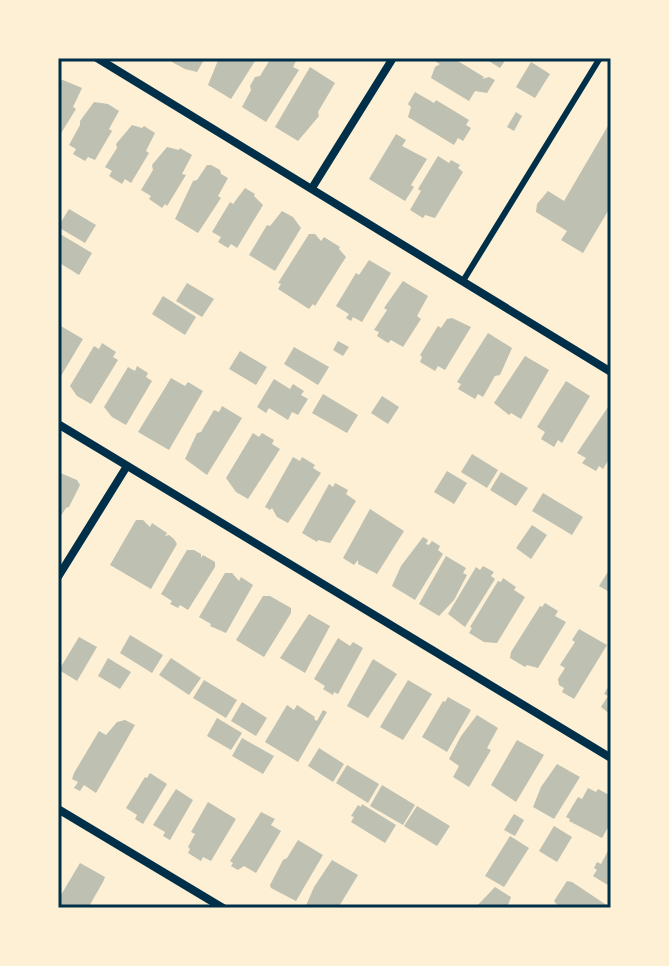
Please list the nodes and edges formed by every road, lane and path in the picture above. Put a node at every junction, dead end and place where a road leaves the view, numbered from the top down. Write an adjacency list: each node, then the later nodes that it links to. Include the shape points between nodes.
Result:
1 (97, 58): 4 (street)
2 (393, 58): 4 (street)
3 (600, 58): 5 (lane)
4 (312, 188): 5 (street)
5 (463, 281): 6 (street)
6 (611, 372)
7 (58, 424): 8 (street)
8 (127, 466): 9 (street); 10 (street)
9 (58, 577)
10 (611, 758)
11 (58, 809): 12 (street)
12 (223, 908)

